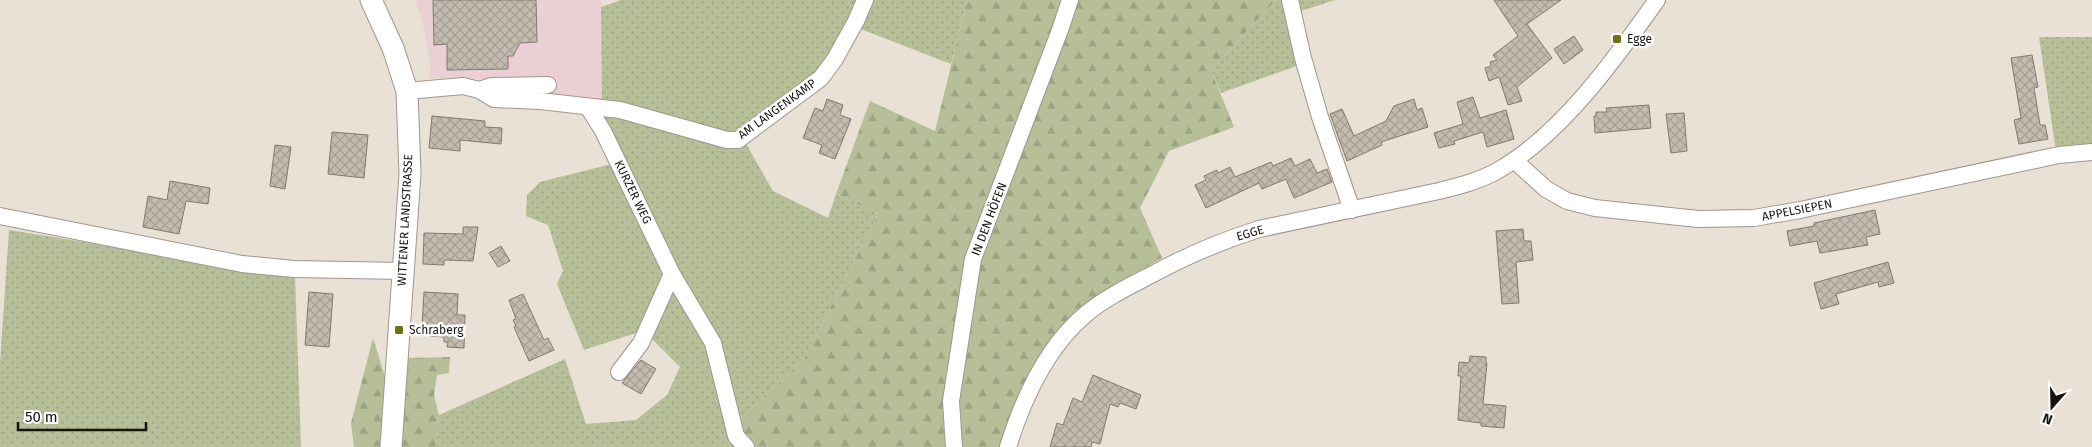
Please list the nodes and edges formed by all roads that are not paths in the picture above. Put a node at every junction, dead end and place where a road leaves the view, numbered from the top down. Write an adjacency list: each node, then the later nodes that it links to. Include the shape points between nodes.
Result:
1 (372, 0): 8 (main road, WITTENER LANDSTRASSE)
2 (865, 0): 9 (street, AM LANGENKAMP, via 835,59 821,78 738,140 727,140 620,110)
3 (1070, 0): 19 (street, IN DEN HÖFEN, via 973,260 951,402)
4 (1290, 0): 12 (street, via 1320,116)
5 (1657, 0): 11 (street, EGGE, via 1600,77 1566,114)
6 (548, 85): 7 (street, via 491,86)
7 (479, 90): 8 (street, via 463,86); 9 (street, via 494,99)
8 (407, 91): 14 (main road, WITTENER LANDSTRASSE, via 410,174)
9 (588, 107): 15 (street, KURZER WEG, via 603,131)
10 (2092, 152): 11 (street, APPELSIEPEN, via 1754,218 1698,219 1595,208 1567,201 1546,189)
11 (1514, 160): 12 (street, EGGE, via 1496,172 1465,185)
12 (1352, 210): 20 (street, EGGE, via 1260,229 1220,243 1175,262 1100,303 1071,328 1044,366 1026,397)
13 (0, 216): 14 (street, via 242,264 294,270)
14 (403, 271): 17 (main road, WITTENER LANDSTRASSE)
15 (672, 274): 16 (street, via 641,343); 18 (street, KURZER WEG, via 713,343 736,436)
16 (620, 372)
17 (391, 447)
18 (746, 447)
19 (954, 447)
20 (1008, 447)

